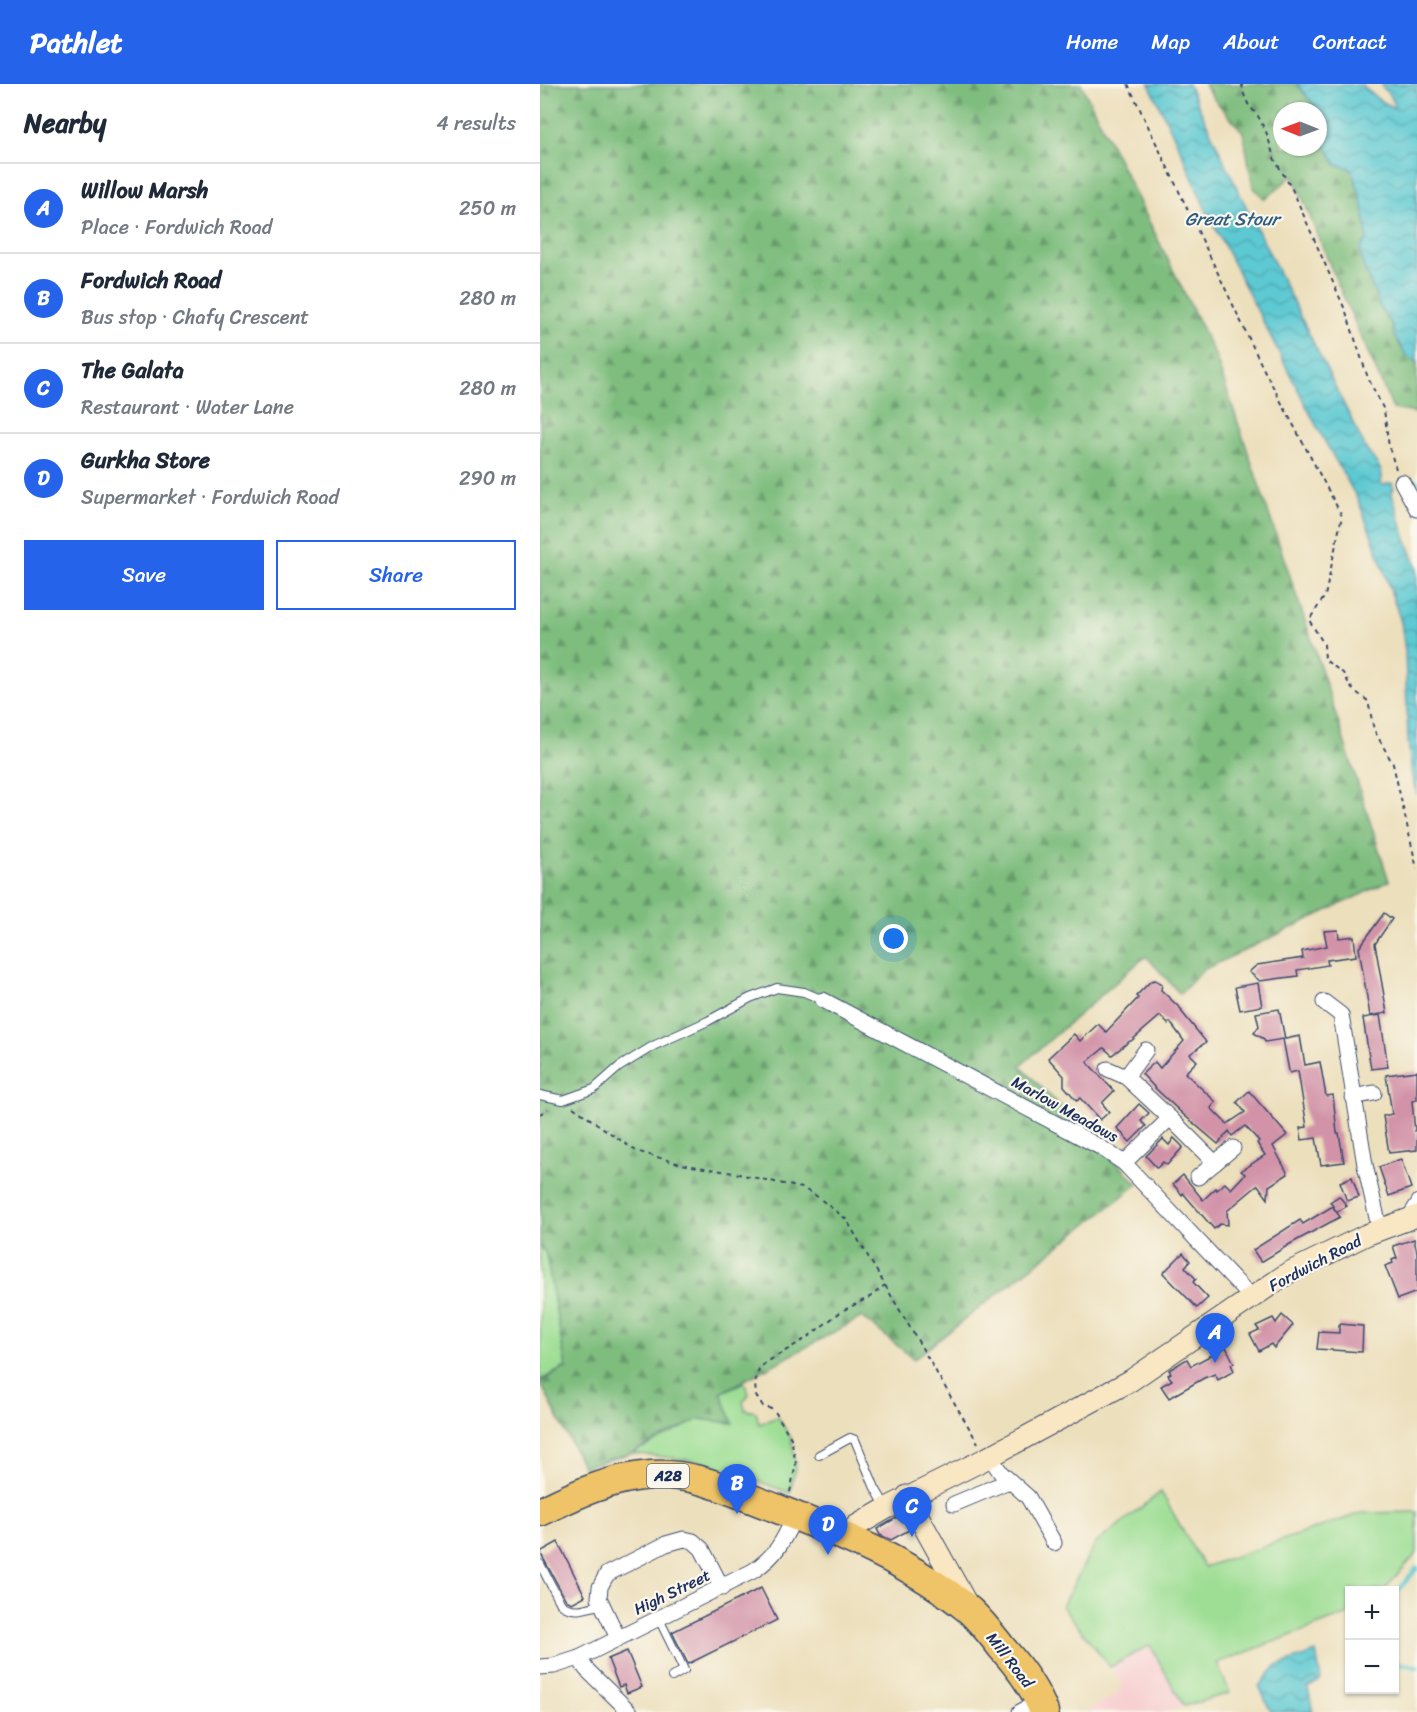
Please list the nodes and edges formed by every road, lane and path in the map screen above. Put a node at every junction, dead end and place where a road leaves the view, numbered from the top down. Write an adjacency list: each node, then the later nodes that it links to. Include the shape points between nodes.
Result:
1 (1128, 84): 5 (path, via 1263,368 1342,516 1325,596 1309,620 1324,644 1324,660 1343,673 1352,689 1368,701 1374,730 1393,764)
2 (1242, 84): 3 (path, via 1346,312 1368,378 1384,410 1389,447)
3 (1402, 482): 4 (street)
4 (1417, 509)
5 (1417, 869)
6 (823, 1000): 14 (lane, via 777,988 750,998 653,1046 619,1066 594,1089); 17 (street, Marlow Meadows)
7 (1324, 1002): 13 (street, via 1341,1015)
8 (1146, 1050): 10 (street)
9 (1108, 1069): 10 (street)
10 (1126, 1077): 15 (street)
11 (1374, 1093): 13 (street)
12 (540, 1095): 14 (lane)
13 (1353, 1097): 22 (street)
14 (563, 1100): 23 (path, via 636,1151 802,1188 815,1195 846,1219)
15 (1170, 1118): 17 (street); 18 (street)
16 (1233, 1148): 18 (street)
17 (1124, 1163): 24 (street, Marlow Meadows)
18 (1215, 1163): 19 (street)
19 (1198, 1177)
20 (1417, 1200): 21 (lane)
21 (1410, 1219): 22 (street, Fordwich Road)
22 (1380, 1231): 24 (street, Fordwich Road, via 1288,1274)
23 (885, 1285): 26 (path); 31 (path, via 759,1369 756,1396 763,1406 774,1410 792,1438 796,1464)
24 (1252, 1298): 26 (street, Fordwich Road, via 1130,1381)
25 (819, 1455): 30 (lane, via 853,1438)
26 (988, 1457): 27 (street); 28 (street, Fordwich Road)
27 (1009, 1481): 29 (street); 34 (street, via 1028,1497)
28 (908, 1496): 30 (street, Fordwich Road); 38 (street)
29 (954, 1504)
30 (887, 1508): 33 (street, Fordwich Road, via 856,1526)
31 (784, 1511): 32 (highway, A28, via 712,1482 652,1475 616,1480); 33 (highway, A28); 36 (street, High Street, via 784,1539 769,1561)
32 (540, 1512)
33 (850, 1540): 38 (highway, A28, via 939,1586)
34 (1054, 1543)
35 (540, 1564): 37 (lane, via 566,1608 586,1609)
36 (722, 1588): 37 (street, via 702,1549 684,1539 607,1574 600,1587); 39 (street, High Street)
37 (602, 1604): 40 (street)
38 (971, 1612): 44 (highway, Mill Road / A28, via 1010,1657)
39 (659, 1619): 40 (street, High Street); 43 (lane, via 684,1670)
40 (618, 1638): 41 (street, High Street)
41 (579, 1658): 42 (street, High Street); 45 (street)
42 (540, 1666)
43 (672, 1677)
44 (1035, 1708)
45 (630, 1712)

